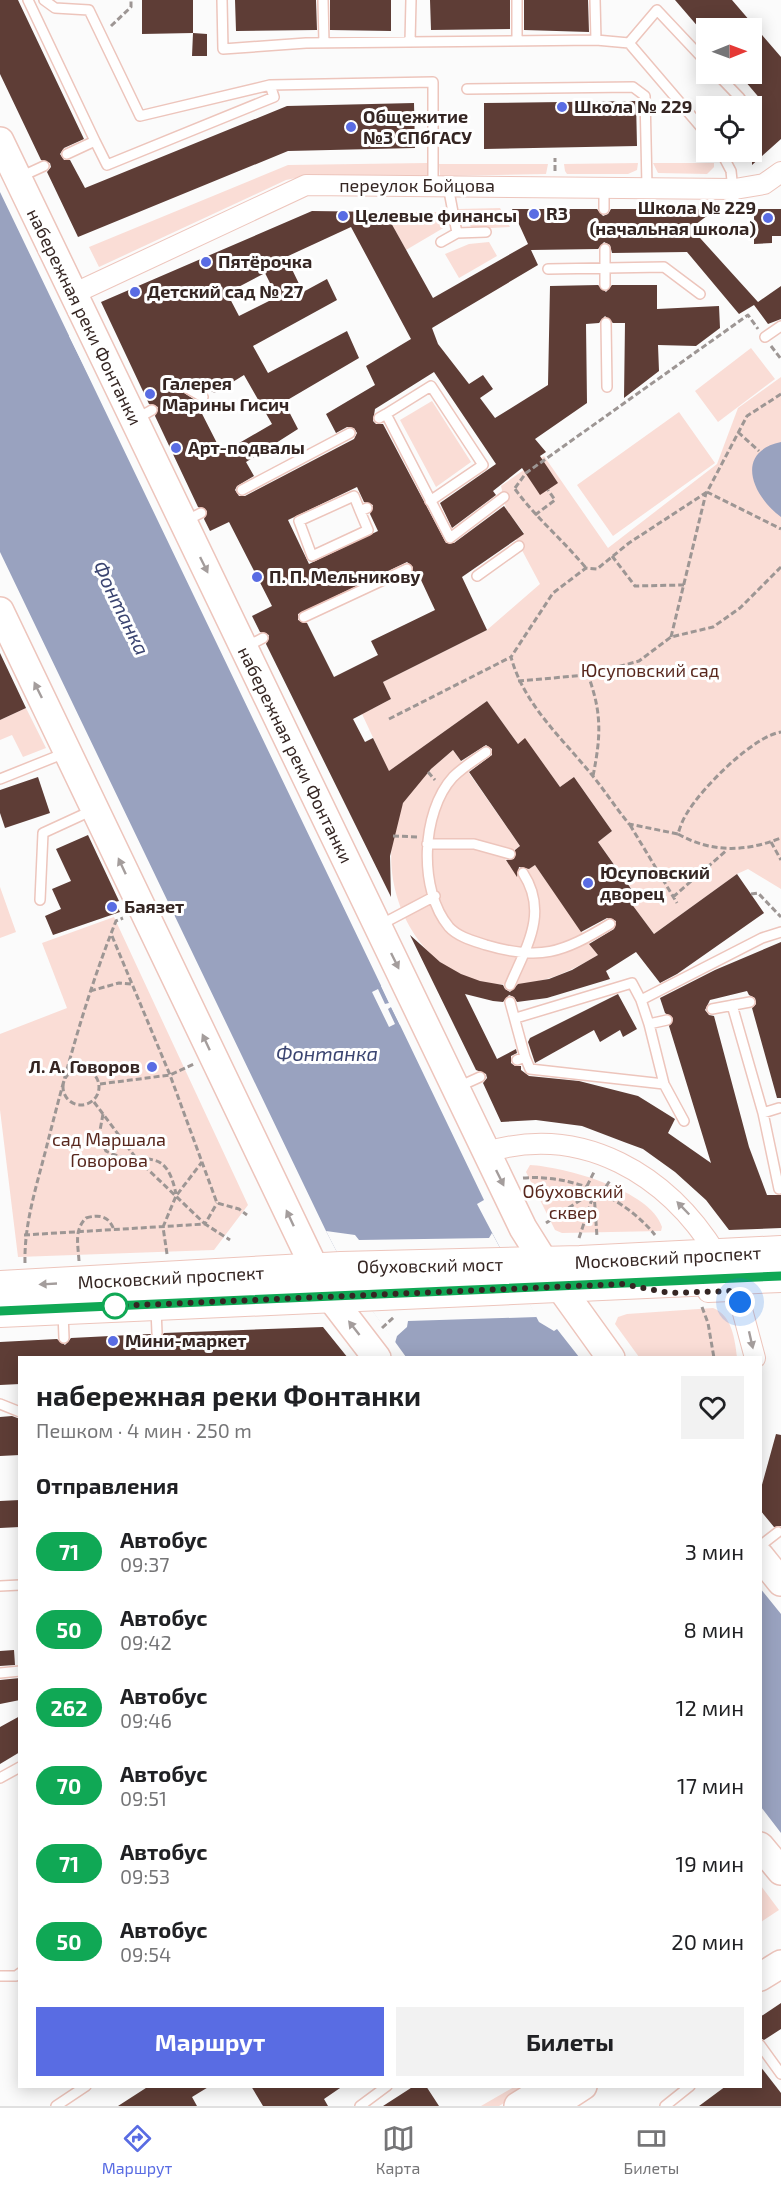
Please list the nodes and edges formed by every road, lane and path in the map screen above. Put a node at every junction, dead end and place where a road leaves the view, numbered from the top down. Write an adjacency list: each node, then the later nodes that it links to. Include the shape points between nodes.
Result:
1 (28, 0): 22 (lane)
2 (44, 0): 9 (lane, via 55,8 89,10)
3 (131, 0): 9 (path, via 131,7)
4 (222, 0): 12 (lane, via 223,49)
5 (323, 0): 12 (lane)
6 (411, 0): 13 (lane)
7 (517, 0): 11 (lane)
8 (595, 0): 10 (lane)
9 (102, 36): 17 (lane, via 140,116)
10 (596, 40): 11 (lane); 14 (lane)
11 (517, 41): 13 (lane)
12 (324, 42): 13 (lane)
13 (410, 42)
14 (629, 43): 15 (lane, via 657,10); 20 (lane)
15 (696, 51)
16 (726, 84): 19 (lane)
17 (270, 85): 22 (lane, via 274,97 106,165); 28 (lane, via 433,82)
18 (467, 89): 30 (lane, via 633,87 645,96)
19 (737, 96)
20 (696, 121)
21 (0, 141): 27 (street, набережная реки Фонтанки)
22 (95, 141): 23 (lane)
23 (67, 154)
24 (726, 162): 31 (lane)
25 (44, 166): 27 (lane)
26 (781, 172): 31 (street, переулок Бойцова, via 764,184)
27 (18, 178): 41 (street, набережная реки Фонтанки)
28 (441, 186): 29 (street, переулок Бойцова); 35 (lane); 41 (street, переулок Бойцова, via 306,184)
29 (604, 186): 30 (street, переулок Бойцова); 32 (lane)
30 (647, 186): 31 (street, переулок Бойцова)
31 (735, 189): 33 (lane)
32 (604, 209)
33 (735, 209)
34 (486, 232): 35 (lane)
35 (457, 233): 36 (lane)
36 (441, 242)
37 (605, 249): 39 (lane)
38 (548, 269): 39 (lane)
39 (605, 269): 40 (lane); 42 (lane, via 664,267)
40 (605, 285)
41 (73, 294): 99 (street, набережная реки Фонтанки, one-way to 99, via 143,415 253,643)
42 (700, 294)
43 (606, 323): 46 (lane)
44 (781, 326): 45 (lane)
45 (765, 338): 53 (path, via 748,315 526,473)
46 (607, 387)
47 (189, 389): 49 (lane)
48 (781, 394): 50 (path, via 747,416)
49 (202, 397)
50 (738, 432): 52 (path); 56 (path)
51 (350, 434): 54 (lane)
52 (759, 451)
53 (515, 488): 57 (path); 60 (path)
54 (242, 490)
55 (548, 490): 60 (path, via 555,500)
56 (707, 492): 61 (path); 63 (path); 68 (path)
57 (504, 497): 58 (lane, via 448,542)
58 (430, 501): 58 (lane, via 483,465 431,386 382,416)
59 (364, 510): 59 (lane, via 368,530 312,556 299,522 354,496)
60 (534, 515): 65 (path, via 562,539)
61 (781, 529)
62 (519, 546): 67 (lane)
63 (612, 556): 65 (path, via 597,569); 68 (path, via 635,586)
64 (781, 567): 71 (path, via 740,608 713,627)
65 (586, 568): 72 (path, via 553,592)
66 (407, 569): 70 (lane)
67 (477, 576)
68 (684, 585): 71 (path)
69 (0, 611): 77 (street, one-way to 69)
70 (304, 617)
71 (670, 637): 73 (path, via 639,661)
72 (511, 657): 74 (path); 75 (path)
73 (588, 675): 74 (path); 80 (path, via 598,701 600,743)
74 (518, 681): 80 (path, via 557,736)
75 (389, 719)
76 (781, 732): 83 (path, via 758,741 712,783 686,813)
77 (68, 752): 79 (lane); 81 (street)
78 (486, 752): 86 (lane, via 452,778 431,821)
79 (1, 775)
80 (593, 776): 82 (path)
81 (95, 809): 94 (lane, via 43,833); 152 (street, one-way to 81)
82 (629, 824): 83 (path); 93 (path)
83 (678, 834): 87 (path, via 711,849)
84 (781, 838): 85 (path)
85 (771, 842): 87 (path); 89 (path)
86 (427, 844): 88 (lane, via 474,844); 92 (lane)
87 (728, 849): 93 (path)
88 (510, 854)
89 (781, 860)
90 (523, 873): 102 (lane, via 536,907 532,936)
91 (751, 894): 97 (path, via 758,893)
92 (435, 896): 99 (lane); 102 (lane, via 450,928 469,940)
93 (673, 897): 95 (path)
94 (40, 900)
95 (677, 903)
96 (130, 915): 101 (path, via 116,921)
97 (781, 917)
98 (610, 924): 102 (lane, via 567,947)
99 (378, 926): 124 (street, набережная реки Фонтанки, one-way to 124, via 468,1082)
100 (781, 932): 106 (lane)
101 (111, 934): 103 (path); 105 (path)
102 (523, 955): 104 (lane)
103 (131, 984): 105 (path); 115 (path)
104 (510, 985)
105 (90, 991): 116 (path)
106 (641, 1000): 111 (lane, via 632,983); 113 (lane)
107 (510, 1002): 111 (lane)
108 (750, 1002): 109 (lane)
109 (732, 1005): 110 (lane); 121 (lane)
110 (712, 1009)
111 (516, 1018): 117 (lane, via 521,1059 530,1069)
112 (667, 1020): 113 (lane)
113 (649, 1024): 117 (lane)
114 (199, 1061): 115 (path)
115 (170, 1075): 118 (path); 126 (path)
116 (64, 1082): 118 (path, via 69,1073 78,1069 96,1075); 119 (path, via 67,1100 85,1106); 142 (path)
117 (664, 1083): 123 (lane)
118 (100, 1084): 119 (path)
119 (94, 1102): 122 (path)
120 (780, 1108): 121 (lane)
121 (763, 1113): 131 (lane)
122 (103, 1114): 125 (path); 125 (path, via 99,1136 106,1151 114,1156)
123 (684, 1121)
124 (487, 1152): 148 (street, one-way to 124, via 683,1207 663,1189 620,1164 582,1149 543,1143); 153 (street, набережная реки Фонтанки, one-way to 153, via 523,1228)
125 (136, 1158): 134 (path); 134 (path, via 160,1161 172,1177)
126 (202, 1162): 134 (path); 135 (path)
127 (521, 1178): 130 (path, via 551,1178)
128 (611, 1179): 129 (path); 130 (path, via 593,1172); 133 (path)
129 (619, 1182)
130 (586, 1187): 132 (path)
131 (779, 1189)
132 (594, 1191): 133 (path); 138 (path); 144 (path); 145 (path)
133 (601, 1194): 143 (path, via 633,1213)
134 (177, 1196): 137 (path); 139 (path)
135 (218, 1203): 136 (path); 137 (path)
136 (247, 1215)
137 (205, 1224): 139 (path); 146 (path)
138 (543, 1225)
139 (163, 1227): 140 (path); 149 (path)
140 (114, 1230): 141 (path); 141 (path, via 105,1217 95,1215 79,1224)
141 (77, 1232): 142 (path); 151 (path)
142 (24, 1235): 150 (path)
143 (658, 1238)
144 (579, 1239)
145 (597, 1239)
146 (230, 1240)
147 (781, 1252): 148 (main road, Московский проспект)
148 (717, 1255): 153 (main road, Московский проспект)
149 (167, 1261)
150 (25, 1266)
151 (79, 1266)
152 (328, 1269): 153 (main road, Обуховский мост); 156 (main road, Московский проспект, one-way to 156); 157 (street)
153 (539, 1275): 155 (main road, Московский проспект); 157 (main road, Обуховский мост); 161 (street, набережная реки Фонтанки)
154 (781, 1276): 155 (main road, Московский проспект)
155 (622, 1284): 163 (street, one-way to 163, via 670,1293 730,1291 740,1302)
156 (0, 1287)
157 (346, 1297): 159 (main road, Московский проспект, via 156,1319 64,1323); 160 (street, one-way to 157)
158 (700, 1305): 162 (path, via 708,1323)
159 (0, 1311)
160 (376, 1356)
161 (609, 1356)
162 (714, 1356)
163 (754, 1356)
164 (0, 1404): 165 (lane)
165 (18, 1411)
166 (778, 1532): 167 (lane)
167 (762, 1544)
168 (762, 1558): 169 (street)
169 (781, 1582)
170 (18, 1585): 171 (lane)
171 (0, 1586)
172 (18, 1671): 173 (lane)
173 (0, 1673)
174 (18, 1768): 175 (lane)
175 (0, 1778)
176 (762, 1848): 177 (street)
177 (781, 1872)
178 (781, 1944): 179 (street)
179 (762, 1955)
180 (781, 1964): 182 (street)
181 (0, 1976): 183 (lane)
182 (762, 1976)
183 (18, 1977)
184 (762, 2048): 185 (lane)
185 (781, 2074)
186 (82, 2088): 191 (lane)
187 (384, 2088): 192 (lane)
188 (577, 2088): 190 (street)
189 (687, 2088): 193 (lane)
190 (536, 2101)
191 (56, 2106)
192 (360, 2106)
193 (664, 2106)

